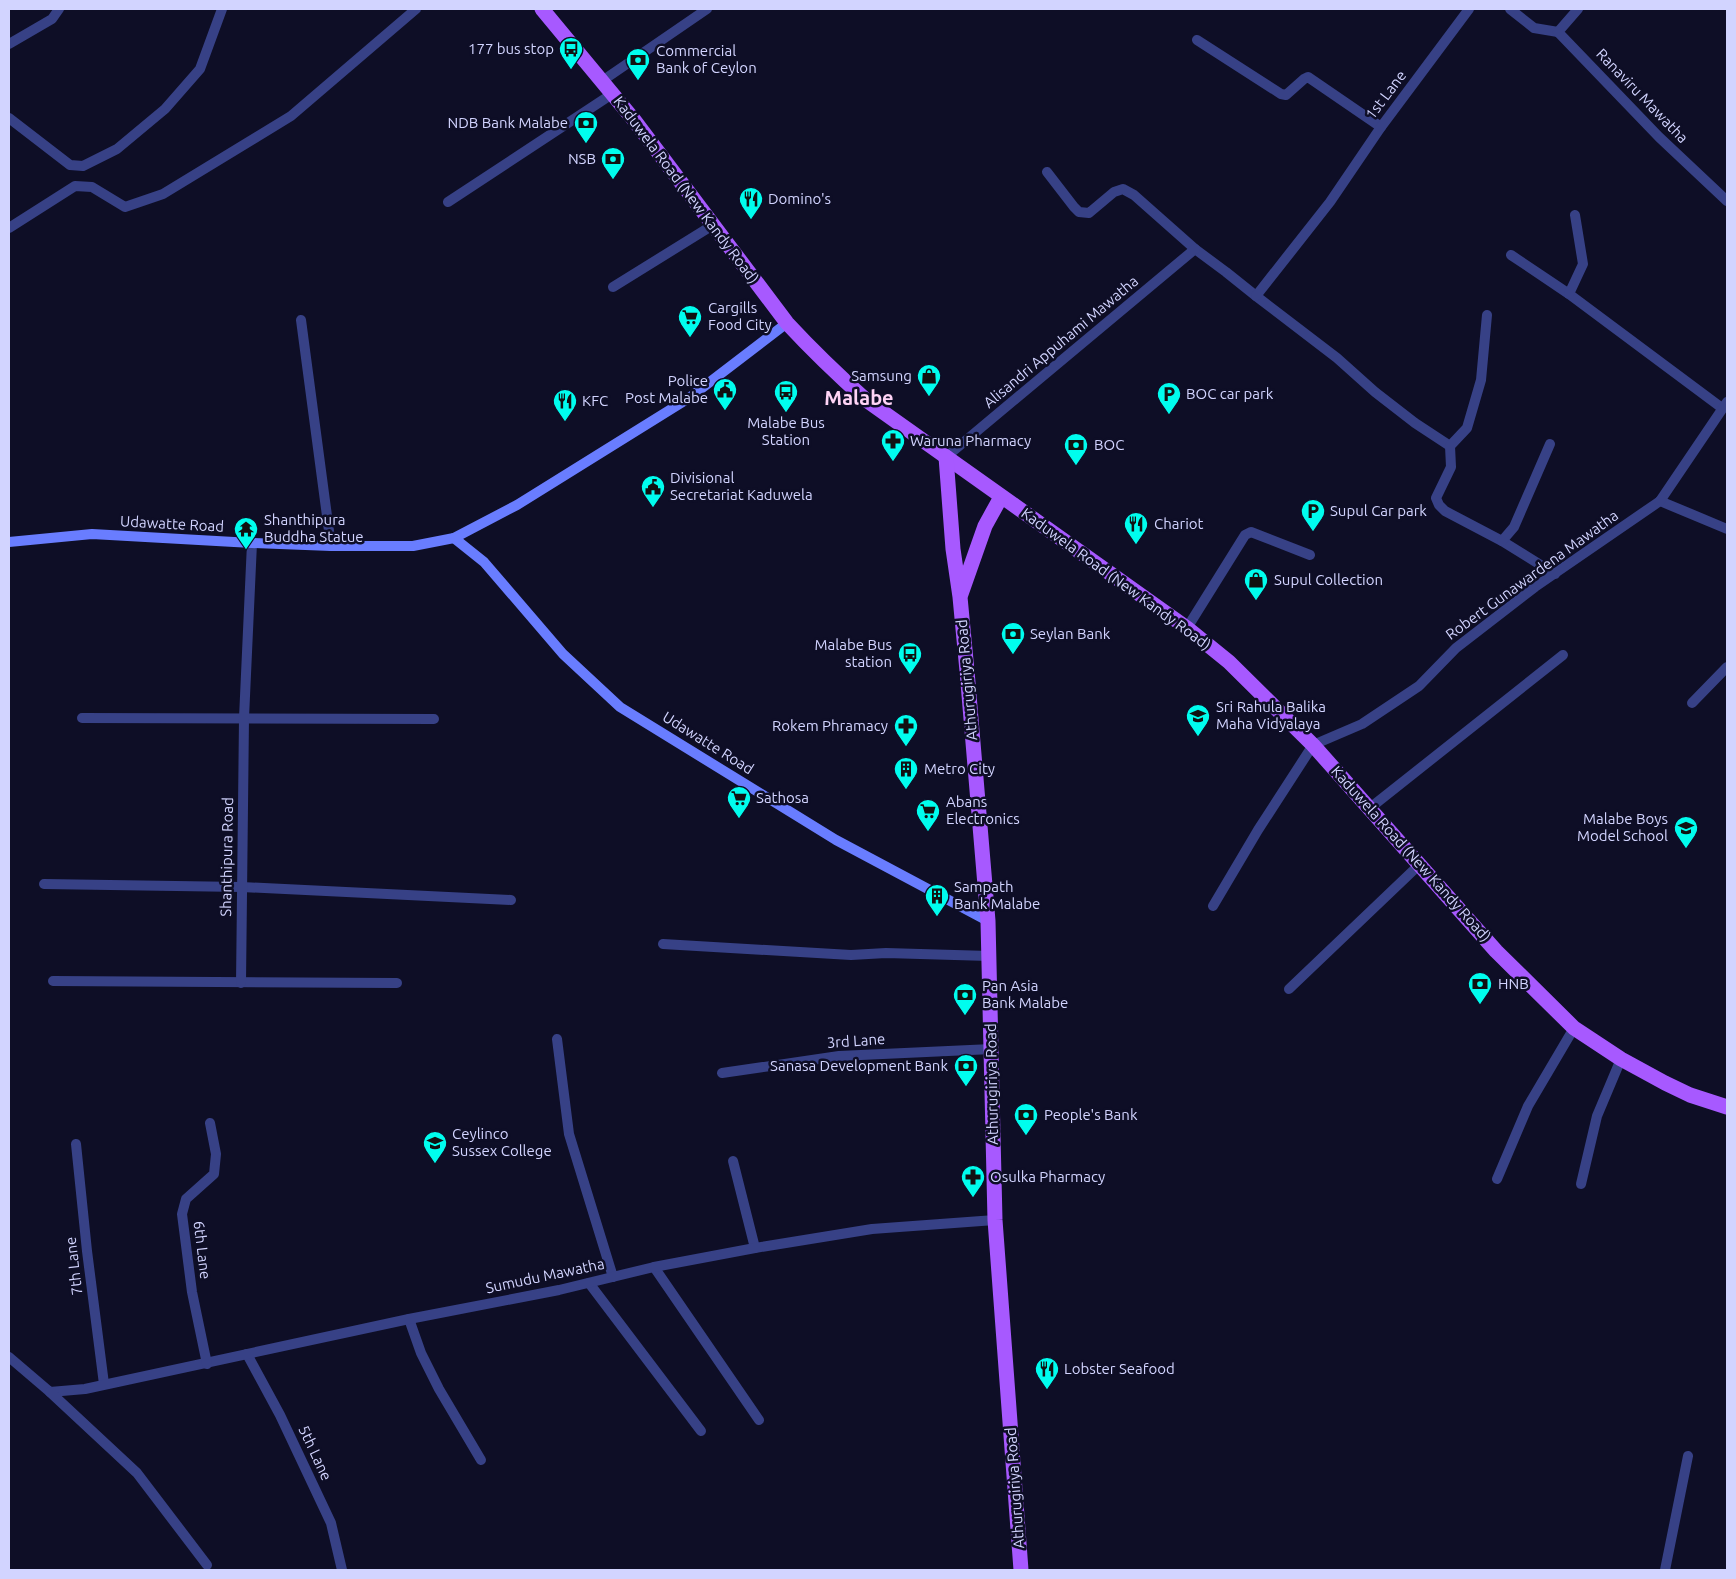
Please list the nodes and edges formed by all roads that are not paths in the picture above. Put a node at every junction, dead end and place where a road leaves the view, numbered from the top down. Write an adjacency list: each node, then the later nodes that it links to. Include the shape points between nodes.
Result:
1 (59, 9): 11 (street, via 52,18)
2 (222, 9): 14 (street, via 200,69 165,109 117,149 83,166 70,165)
3 (416, 9): 21 (street, via 290,116 163,194 125,207 92,187 75,186)
4 (542, 9): 12 (main road, Kaduwela Road (New Kandy Road))
5 (707, 9): 12 (street)
6 (1470, 9): 15 (street, 1st Lane)
7 (1510, 9): 9 (street, via 1534,28)
8 (1578, 9): 9 (street)
9 (1558, 32): 17 (street, Ranaviru Mawatha, via 1659,137)
10 (1197, 40): 15 (street, via 1282,94 1286,95 1308,77)
11 (9, 44)
12 (602, 81): 13 (main road, Kaduwela Road (New Kandy Road))
13 (612, 94): 18 (street); 20 (main road, Kaduwela Road (New Kandy Road))
14 (9, 118)
15 (1381, 127): 26 (street, 1st Lane, via 1330,202)
16 (1047, 172): 22 (street, via 1079,212 1089,213 1114,192 1123,189)
17 (1727, 201)
18 (448, 202)
19 (1575, 215): 25 (street, via 1583,264)
20 (713, 225): 24 (street); 29 (main road, Kaduwela Road (New Kandy Road))
21 (9, 228)
22 (1195, 250): 26 (street); 33 (street, Alisandri Appuhami Mawatha)
23 (1511, 255): 25 (street)
24 (613, 287)
25 (1570, 294): 30 (street)
26 (1256, 296): 32 (street, via 1337,358 1375,392)
27 (1488, 316): 32 (street, via 1481,380 1467,428)
28 (301, 320): 41 (street)
29 (787, 323): 33 (main road, Kaduwela Road (New Kandy Road), via 866,400); 37 (street, Udawatte Road, via 689,398 517,505)
30 (1725, 405): 35 (street)
31 (1550, 444): 38 (street, via 1514,527)
32 (1450, 446): 38 (street, via 1451,467 1436,498 1439,506)
33 (946, 457): 34 (main road, Kaduwela Road (New Kandy Road)); 44 (main road, Athurugiriya Road)
34 (1002, 497): 44 (main road, Athurugiriya Road, via 985,526); 45 (main road, Kaduwela Road (New Kandy Road))
35 (1660, 501): 36 (street); 43 (street, Robert Gunawardena Mawatha)
36 (1727, 529)
37 (454, 538): 41 (street, Udawatte Road, via 413,546); 59 (street, Udawatte Road, via 484,562 563,654 620,707 836,840)
38 (1502, 541): 43 (street)
39 (9, 542): 40 (street, Udawatte Road, via 92,534)
40 (252, 544): 41 (street, Udawatte Road); 50 (street, Shanthipura Road)
41 (331, 546)
42 (1310, 556): 45 (street, via 1252,532 1245,535)
43 (1555, 574): 52 (street, Robert Gunawardena Mawatha, via 1456,648 1419,686 1362,724)
44 (960, 597): 59 (main road, Athurugiriya Road)
45 (1187, 628): 52 (main road, Kaduwela Road (New Kandy Road), via 1229,662)
46 (1563, 655): 53 (street)
47 (1727, 667): 48 (street)
48 (1692, 703)
49 (82, 718): 50 (street)
50 (244, 718): 51 (street); 56 (street, Shanthipura Road)
51 (434, 719)
52 (1313, 745): 53 (main road, Kaduwela Road (New Kandy Road)); 58 (street)
53 (1370, 808): 54 (main road, Kaduwela Road (New Kandy Road))
54 (1420, 864): 65 (street); 66 (main road, Kaduwela Road (New Kandy Road), via 1496,951)
55 (44, 884): 56 (street)
56 (242, 887): 57 (street); 63 (street, Shanthipura Road)
57 (511, 900)
58 (1214, 906)
59 (988, 921): 61 (main road, Athurugiriya Road)
60 (663, 944): 61 (street, via 851,955)
61 (989, 956): 68 (main road, Athurugiriya Road)
62 (53, 981): 63 (street)
63 (241, 983): 64 (street)
64 (397, 983)
65 (1289, 989)
66 (1574, 1028): 69 (main road, Kaduwela Road (New Kandy Road)); 75 (street, via 1528,1106)
67 (557, 1039): 80 (street, via 569,1134)
68 (992, 1049): 70 (street, 3rd Lane, via 839,1056); 77 (main road, Athurugiriya Road)
69 (1621, 1059): 71 (main road, Kaduwela Road (New Kandy Road), via 1690,1095); 76 (street, via 1597,1116)
70 (722, 1073)
71 (1727, 1107)
72 (210, 1123): 85 (street, 6th Lane, via 216,1154 214,1174 186,1199 182,1214 192,1292)
73 (76, 1144): 86 (street, 7th Lane)
74 (733, 1161): 78 (street)
75 (1497, 1179)
76 (1580, 1184)
77 (995, 1220): 78 (street, Sumudu Mawatha, via 872,1229); 94 (main road, Athurugiriya Road)
78 (755, 1248): 79 (street, Sumudu Mawatha)
79 (654, 1267): 80 (street, Sumudu Mawatha); 88 (street)
80 (613, 1277): 81 (street, Sumudu Mawatha)
81 (589, 1283): 82 (street, Sumudu Mawatha); 89 (street)
82 (409, 1319): 83 (street, Sumudu Mawatha); 91 (street, via 439,1389)
83 (247, 1354): 85 (street, Sumudu Mawatha); 93 (street, 5th Lane, via 331,1523)
84 (9, 1358): 87 (street)
85 (207, 1364): 86 (street, Sumudu Mawatha)
86 (104, 1384): 87 (street, Sumudu Mawatha)
87 (50, 1392): 92 (street, via 136,1473)
88 (759, 1420)
89 (701, 1431)
90 (1688, 1456): 95 (street)
91 (482, 1460)
92 (207, 1566)
93 (342, 1570)
94 (1021, 1570)
95 (1664, 1570)

